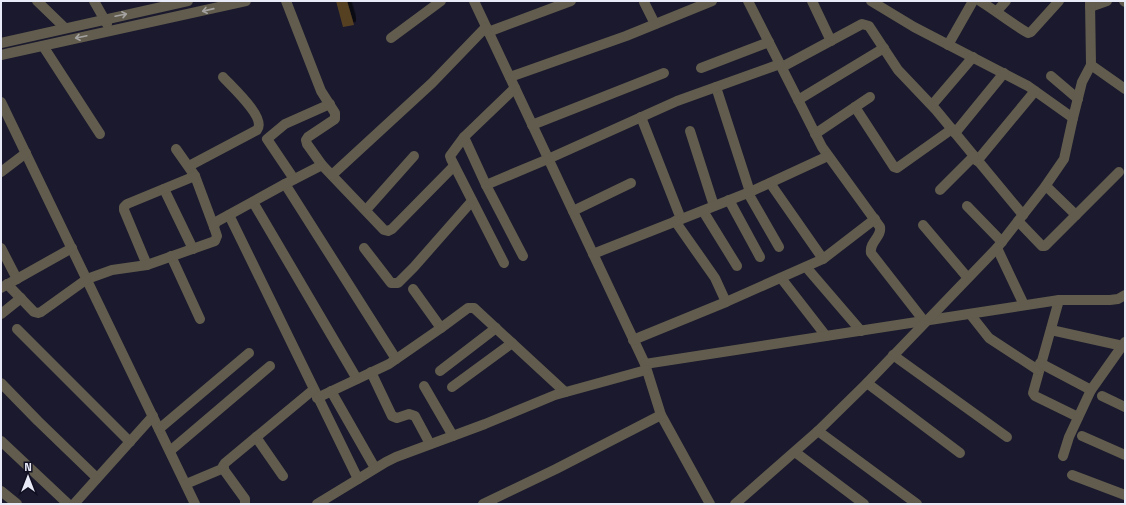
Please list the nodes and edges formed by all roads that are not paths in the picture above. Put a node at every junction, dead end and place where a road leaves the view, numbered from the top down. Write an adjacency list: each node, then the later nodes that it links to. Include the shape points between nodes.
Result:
1 (37, 1): 23 (street)
2 (94, 1): 21 (street)
3 (188, 1): 21 (street, one-way to 3)
4 (246, 1): 25 (street, one-way to 25)
5 (286, 1): 51 (street, via 319,85)
6 (441, 1): 26 (street)
7 (474, 1): 24 (street)
8 (572, 1): 24 (street)
9 (712, 1): 22 (street)
10 (748, 1): 28 (street)
11 (812, 1): 27 (street)
12 (871, 1): 30 (street)
13 (973, 1): 30 (street)
14 (980, 1): 20 (street)
15 (1006, 1): 20 (street)
16 (1059, 1): 20 (street, via 1030,33)
17 (1107, 1): 19 (street)
18 (644, 2): 22 (street)
19 (1090, 4): 36 (street)
20 (996, 11)
21 (104, 19): 23 (street); 25 (street)
22 (655, 24): 42 (street)
23 (65, 28): 29 (street)
24 (487, 29): 42 (street); 73 (street)
25 (111, 31): 31 (street, one-way to 31)
26 (391, 38)
27 (830, 41): 32 (street, via 866,24); 35 (street)
28 (769, 42): 35 (street); 37 (street)
29 (1, 43)
30 (948, 44): 34 (street)
31 (43, 46): 33 (street); 59 (street)
32 (884, 48): 49 (street); 52 (street, via 898,70)
33 (1, 55)
34 (973, 57): 39 (street); 52 (street)
35 (781, 65): 43 (street); 49 (street)
36 (1091, 65): 45 (street); 48 (street, via 1083,80)
37 (701, 68)
38 (664, 73): 56 (street)
39 (1004, 73): 46 (street); 58 (street)
40 (1051, 76): 48 (street)
41 (222, 77): 69 (street, via 253,110 259,127)
42 (510, 77): 44 (street)
43 (716, 87): 54 (street); 83 (street)
44 (515, 88): 56 (street); 61 (street)
45 (1125, 89)
46 (1035, 91): 55 (street); 66 (street)
47 (870, 97): 53 (street)
48 (1078, 99): 55 (street)
49 (798, 100): 60 (street)
50 (1, 102): 63 (street)
51 (330, 104): 68 (street, via 335,119 306,140); 75 (street, via 285,124 267,139)
52 (932, 105): 58 (street)
53 (855, 107): 58 (street, via 897,168); 60 (street)
54 (641, 117): 67 (street); 96 (street)
55 (1073, 118): 80 (street, via 1064,159)
56 (532, 125): 67 (street)
57 (690, 131): 87 (street)
58 (953, 131): 66 (street)
59 (100, 134)
60 (815, 134): 65 (street)
61 (464, 136): 70 (street, via 450,156); 79 (street)
62 (176, 149): 69 (street)
63 (26, 153): 71 (street); 102 (street)
64 (414, 156): 89 (street)
65 (828, 156): 77 (street); 95 (street)
66 (976, 158): 82 (street); 94 (street)
67 (548, 159): 79 (street); 90 (street)
68 (322, 165): 73 (street); 75 (street)
69 (188, 166): 74 (street)
70 (454, 166): 84 (street); 89 (street, via 388,231 384,230)
71 (1, 172)
72 (1118, 172): 93 (street)
73 (332, 175): 89 (street)
74 (195, 176): 81 (street); 98 (street)
75 (294, 179): 78 (street)
76 (631, 183): 90 (street)
77 (770, 183): 83 (street); 110 (street)
78 (284, 184): 86 (street); 141 (street)
79 (486, 185): 107 (street)
80 (1046, 186): 93 (street); 94 (street)
81 (164, 189): 104 (street); 112 (street, via 124,207)
82 (940, 190)
83 (749, 193): 85 (street); 100 (street)
84 (472, 200): 103 (street, via 398,283 391,283); 111 (street)
85 (729, 200): 87 (street); 108 (street)
86 (253, 202): 92 (street); 147 (street)
87 (714, 206): 91 (street)
88 (967, 206): 99 (street)
89 (366, 210)
90 (573, 211): 105 (street)
91 (703, 211): 96 (street); 113 (street)
92 (229, 215): 98 (street, via 216,222); 155 (street)
93 (1076, 215): 94 (street, via 1044,247)
94 (1020, 218): 99 (street)
95 (875, 219): 110 (street); 129 (street, via 881,233 871,246 871,253)
96 (678, 220): 105 (street); 124 (street, via 715,278)
97 (923, 225): 115 (street)
98 (214, 227): 104 (street, via 217,239)
99 (999, 245): 115 (street); 125 (street)
100 (779, 247)
101 (1, 248): 109 (street)
102 (72, 248): 117 (street); 118 (street)
103 (364, 248)
104 (193, 249): 106 (street)
105 (593, 254): 136 (street)
106 (171, 256): 112 (street); 128 (street)
107 (523, 256)
108 (760, 257)
109 (4, 259): 117 (street)
110 (823, 259): 114 (street)
111 (504, 263)
112 (147, 264): 118 (street, via 112,270)
113 (738, 266)
114 (806, 267): 116 (street); 134 (street)
115 (968, 277): 129 (street)
116 (781, 278): 124 (street); 135 (street)
117 (17, 279): 119 (street)
118 (87, 279): 122 (street, via 38,313); 159 (street)
119 (4, 286): 122 (street)
120 (413, 289): 130 (street)
121 (1124, 297): 123 (street, via 1110,300)
122 (20, 298): 126 (street)
123 (1060, 300): 125 (street); 133 (street)
124 (726, 302): 136 (street)
125 (1024, 305): 127 (street)
126 (1, 314)
127 (970, 314): 129 (street); 143 (street, via 989,338)
128 (200, 319)
129 (925, 321): 134 (street); 140 (street)
130 (442, 328): 131 (street, via 472,307); 141 (street)
131 (496, 328): 137 (street); 145 (street)
132 (17, 329): 168 (street)
133 (1050, 330): 138 (street); 143 (street)
134 (861, 331): 135 (street)
135 (826, 336): 144 (street)
136 (633, 340): 144 (street)
137 (512, 343): 151 (street); 154 (street)
138 (1124, 344): 152 (street)
139 (249, 353): 161 (street)
140 (893, 356): 149 (street); 166 (street)
141 (396, 359): 146 (street)
142 (270, 366): 170 (street)
143 (1039, 366): 152 (street); 160 (street, via 1033,393 1035,396)
144 (646, 367): 154 (street); 158 (street)
145 (440, 370)
146 (371, 372): 147 (street); 169 (street, via 392,416 415,416)
147 (357, 379): 153 (street)
148 (1, 382): 179 (street)
149 (867, 382): 162 (street); 172 (street)
150 (424, 386): 163 (street)
151 (452, 387)
152 (1091, 390): 160 (street)
153 (331, 392): 155 (street); 176 (street)
154 (565, 392): 163 (street)
155 (316, 394): 165 (street); 180 (street)
156 (1102, 396): 157 (street)
157 (1125, 407)
158 (661, 415): 190 (street); 191 (street)
159 (153, 416): 161 (street); 168 (street)
160 (1078, 417): 174 (street)
161 (159, 429): 170 (street)
162 (818, 431): 171 (street); 194 (street)
163 (453, 436): 169 (street)
164 (1082, 436): 173 (street)
165 (256, 437): 175 (street, via 225,463); 178 (street)
166 (1007, 437)
167 (1, 441): 186 (street)
168 (130, 442): 179 (street)
169 (430, 444): 176 (street)
170 (170, 451): 181 (street)
171 (795, 452): 192 (street); 193 (street)
172 (960, 453)
173 (1125, 455)
174 (1063, 456)
175 (224, 468): 181 (street); 188 (street)
176 (375, 468): 180 (street)
177 (1072, 474): 183 (street)
178 (283, 476)
179 (97, 478): 187 (street)
180 (358, 479): 189 (street)
181 (186, 484): 184 (street)
182 (1, 491): 185 (street)
183 (1125, 495)
184 (191, 502)
185 (16, 504)
186 (68, 504)
187 (74, 504)
188 (245, 504)
189 (316, 504)
190 (482, 504)
191 (710, 504)
192 (735, 504)
193 (864, 504)
194 (917, 504)

